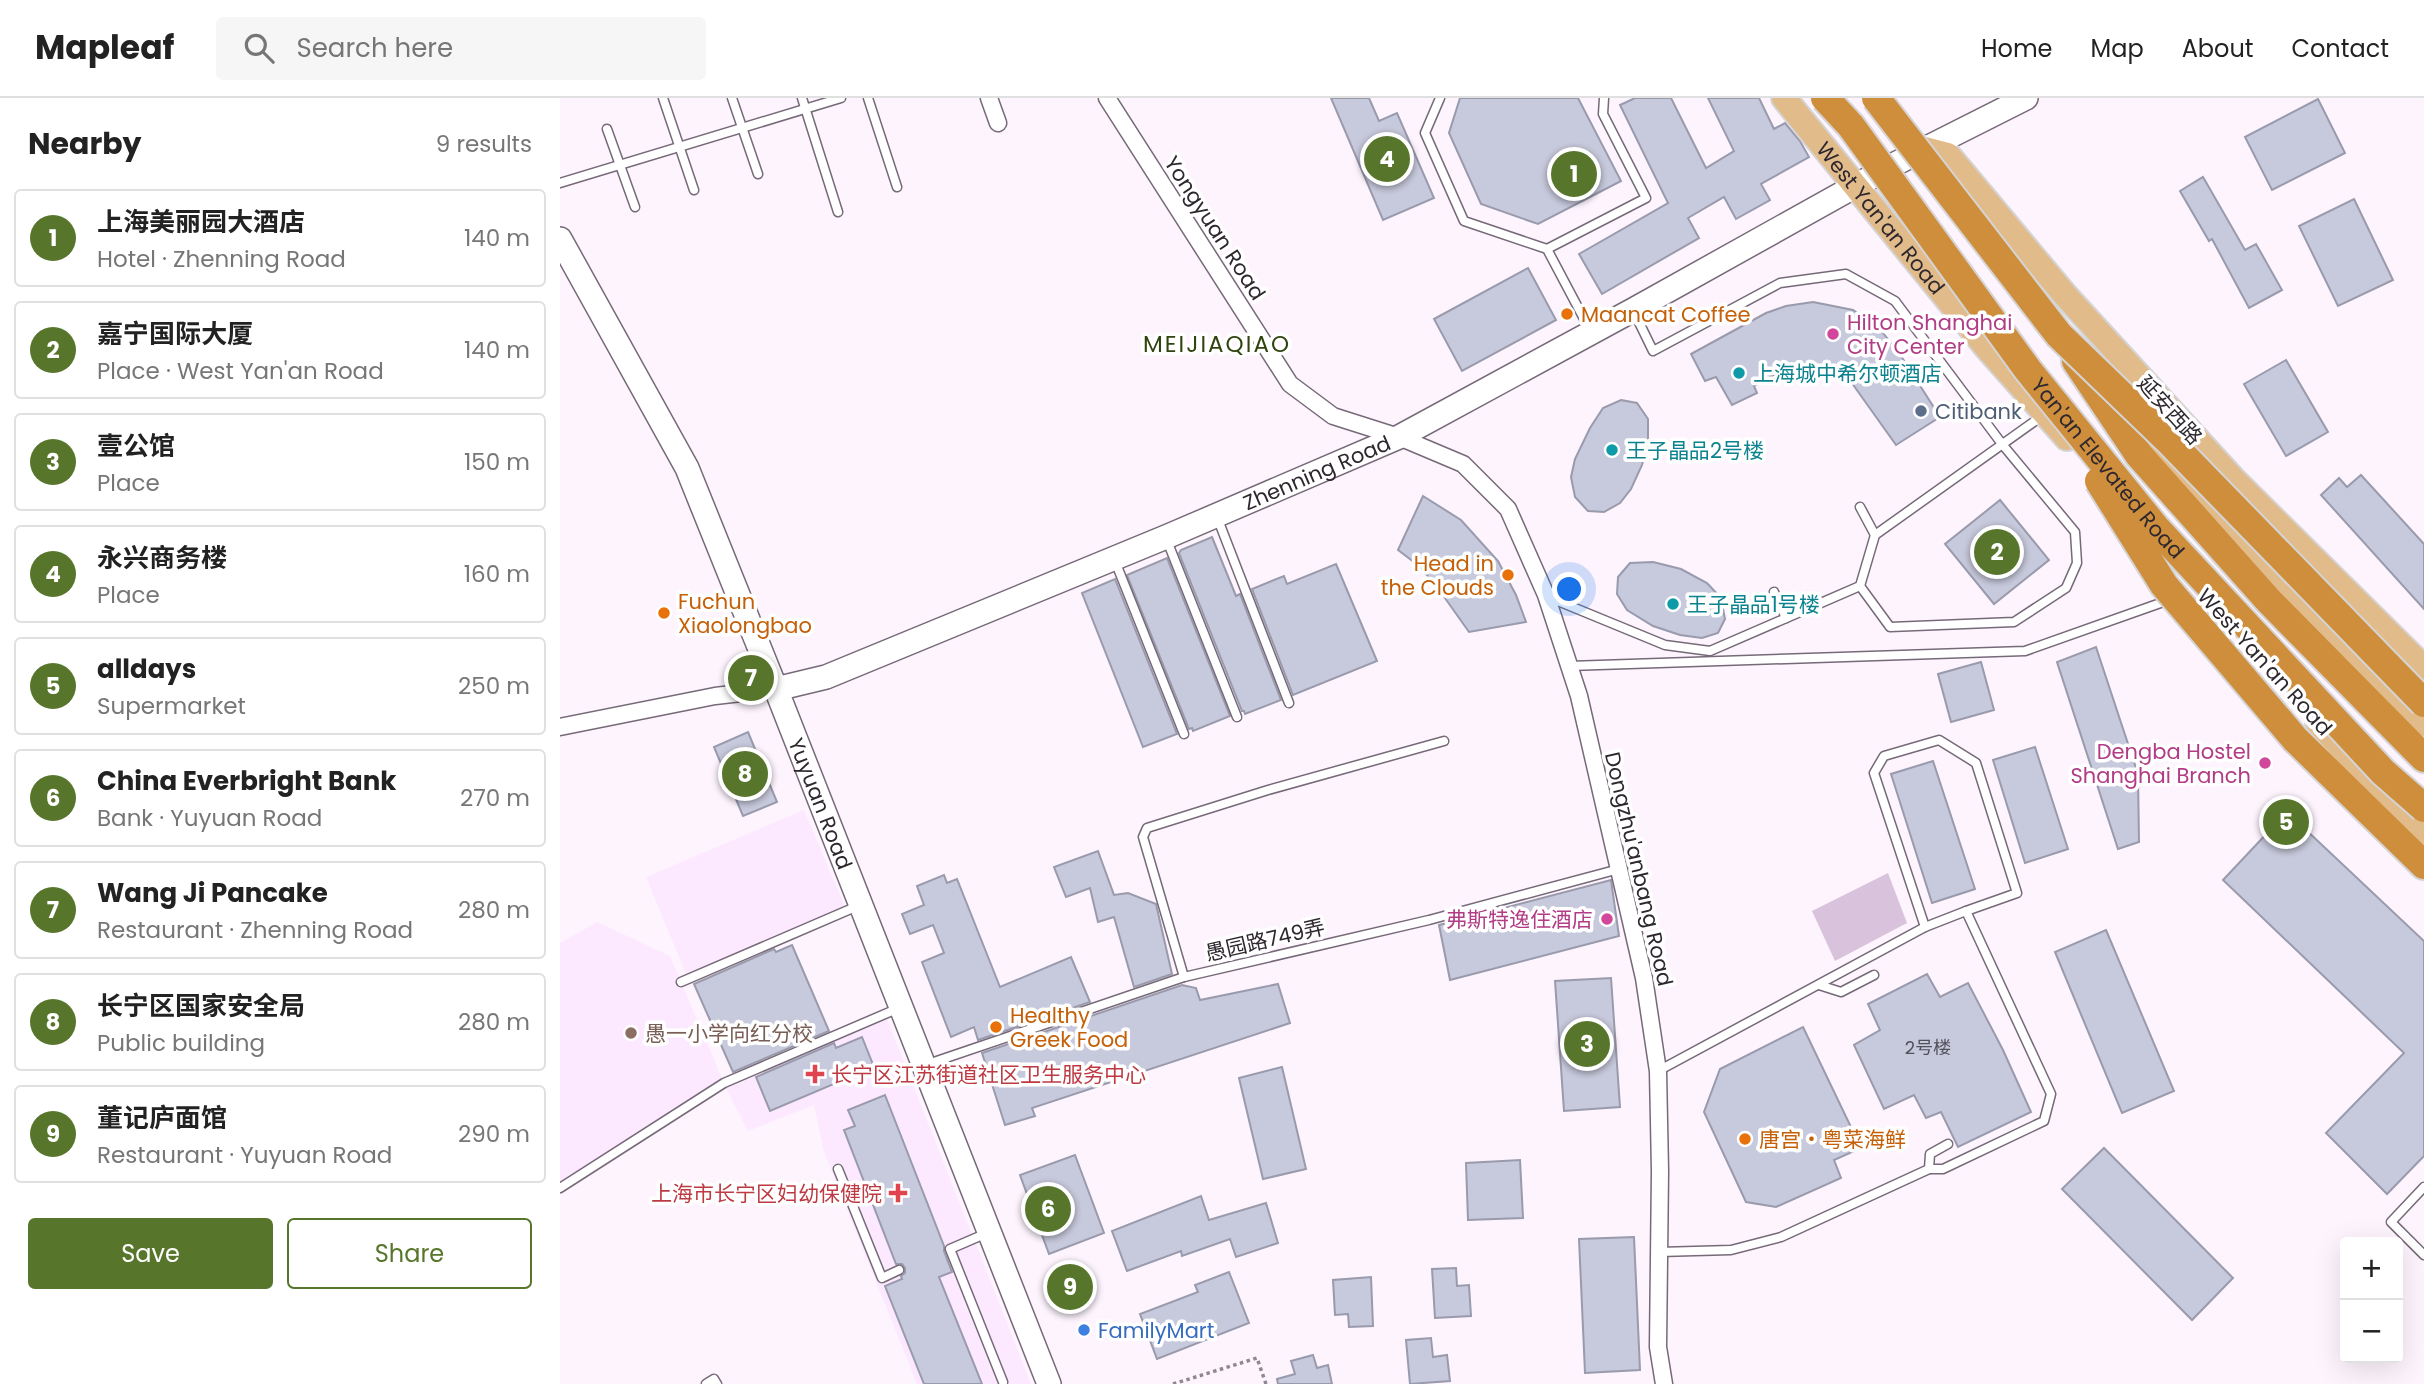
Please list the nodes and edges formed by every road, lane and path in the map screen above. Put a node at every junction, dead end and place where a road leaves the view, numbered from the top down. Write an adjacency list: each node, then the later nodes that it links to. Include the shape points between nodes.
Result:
1 (663, 98): 19 (lane)
2 (732, 98): 17 (lane)
3 (802, 98): 15 (lane)
4 (841, 98): 15 (lane)
5 (869, 98): 24 (lane)
6 (989, 98): 16 (street)
7 (1107, 98): 36 (street, Yongyuan Road, via 1290,384 1334,416)
8 (1440, 98): 30 (lane, via 1425,133 1464,221)
9 (1604, 98): 30 (lane, via 1603,114 1646,198)
10 (1784, 98): 25 (main road, West Yan'an Road)
11 (1825, 98): 34 (highway, Yan'an Elevated Road, bridge, via 1851,126)
12 (1876, 98): 33 (highway, Yan'an Elevated Road, bridge)
13 (1885, 98): 20 (main road)
14 (2026, 98): 20 (street, Zhenning Road)
15 (806, 109): 17 (lane); 28 (lane)
16 (998, 123)
17 (743, 128): 19 (lane); 22 (lane)
18 (607, 129): 21 (lane)
19 (679, 147): 21 (lane); 26 (lane)
20 (1924, 149): 25 (street, Zhenning Road); 40 (main road, 延安西路, via 1948,155 2065,295); 43 (main road, via 2113,401)
21 (620, 165): 23 (lane); 27 (lane)
22 (758, 174)
23 (560, 183)
24 (897, 187)
25 (1854, 187): 31 (street, Zhenning Road); 35 (main road, West Yan'an Road)
26 (694, 190)
27 (635, 207)
28 (838, 212)
29 (560, 239): 54 (street, Yuyuan Road, via 687,468)
30 (1548, 249): 32 (lane)
31 (1633, 310): 32 (street, Zhenning Road); 37 (lane, via 1653,351 1780,283 1846,274 1895,301)
32 (1591, 333): 36 (street, Zhenning Road)
33 (2059, 335): 56 (highway, bridge); 62 (highway, Yan'an Elevated Road, bridge, via 2139,455 2269,601)
34 (2028, 370): 63 (highway, Yan'an Elevated Road, bridge, via 2156,528 2383,772); 65 (highway, bridge, via 2164,585 2295,740)
35 (2046, 414): 37 (lane); 64 (main road, West Yan'an Road)
36 (1399, 437): 39 (street, Zhenning Road); 48 (street, Dongzhu'anbang Road, via 1463,464 1508,509)
37 (2002, 444): 41 (lane); 45 (lane, via 2075,532 2077,563 2066,588 2014,622 1890,627)
38 (1860, 507): 41 (lane)
39 (1216, 515): 42 (street, Zhenning Road); 55 (lane)
40 (2274, 520): 43 (main road); 50 (main road, 延安西路)
41 (1875, 536): 45 (lane)
42 (1166, 537): 44 (street, Zhenning Road); 57 (lane)
43 (2243, 546): 52 (main road, via 2321,633)
44 (1114, 558): 54 (street, Zhenning Road, via 825,677); 60 (lane)
45 (1860, 586): 49 (lane)
46 (1774, 592): 49 (lane)
47 (2188, 593): 51 (lane, via 2025,651)
48 (1546, 595): 49 (lane, via 1665,645 1710,650); 51 (street, Dongzhu'anbang Road)
49 (1786, 618)
50 (2390, 635): 52 (main road); 53 (main road, 延安西路)
51 (1569, 666): 66 (street, Dongzhu'anbang Road)
52 (2360, 667): 58 (main road)
53 (2424, 668)
54 (776, 689): 59 (street, Zhenning Road, via 715,696); 67 (street, Yuyuan Road)
55 (1289, 703)
56 (2424, 703)
57 (1237, 717)
58 (2424, 724)
59 (560, 727)
60 (1184, 734)
61 (1444, 741): 71 (lane, via 1147,828 1143,837)
62 (2424, 758)
63 (2424, 808)
64 (2424, 837)
65 (2424, 865)
66 (1619, 869): 71 (lane, 愚园路749弄, via 1429,920); 76 (street, Dongzhu'anbang Road, via 1644,978)
67 (860, 905): 72 (lane); 74 (street, Yuyuan Road)
68 (1966, 911): 69 (lane); 69 (lane, via 2017,893 1976,763 1939,740 1884,756 1874,773); 79 (lane, via 2051,1094 2044,1121 1943,1169)
69 (1925, 927): 73 (lane)
70 (1874, 975): 73 (lane, via 1841,992)
71 (1184, 977): 75 (lane, 愚园路749弄)
72 (681, 982)
73 (1819, 985): 76 (lane)
74 (900, 1007): 75 (street, Yuyuan Road); 81 (lane, via 724,1083)
75 (924, 1065): 82 (street, Yuyuan Road)
76 (1657, 1071): 83 (street, Dongzhu'anbang Road)
77 (1948, 1144): 79 (lane, via 1930,1154)
78 (838, 1169): 85 (lane, via 881,1278)
79 (1929, 1169): 83 (lane, via 1781,1237 1731,1250)
80 (2424, 1187): 84 (lane, via 2391,1222)
81 (560, 1188)
82 (989, 1232): 86 (lane, via 948,1250); 89 (street, Yuyuan Road)
83 (1658, 1252): 92 (street, Dongzhu'anbang Road, via 1658,1347)
84 (2424, 1255)
85 (899, 1270)
86 (1003, 1382)
87 (706, 1384): 88 (lane, via 714,1379)
88 (717, 1384)
89 (1049, 1384)
90 (1173, 1384): 91 (path, via 1257,1358)
91 (1266, 1384)
92 (1664, 1384)

